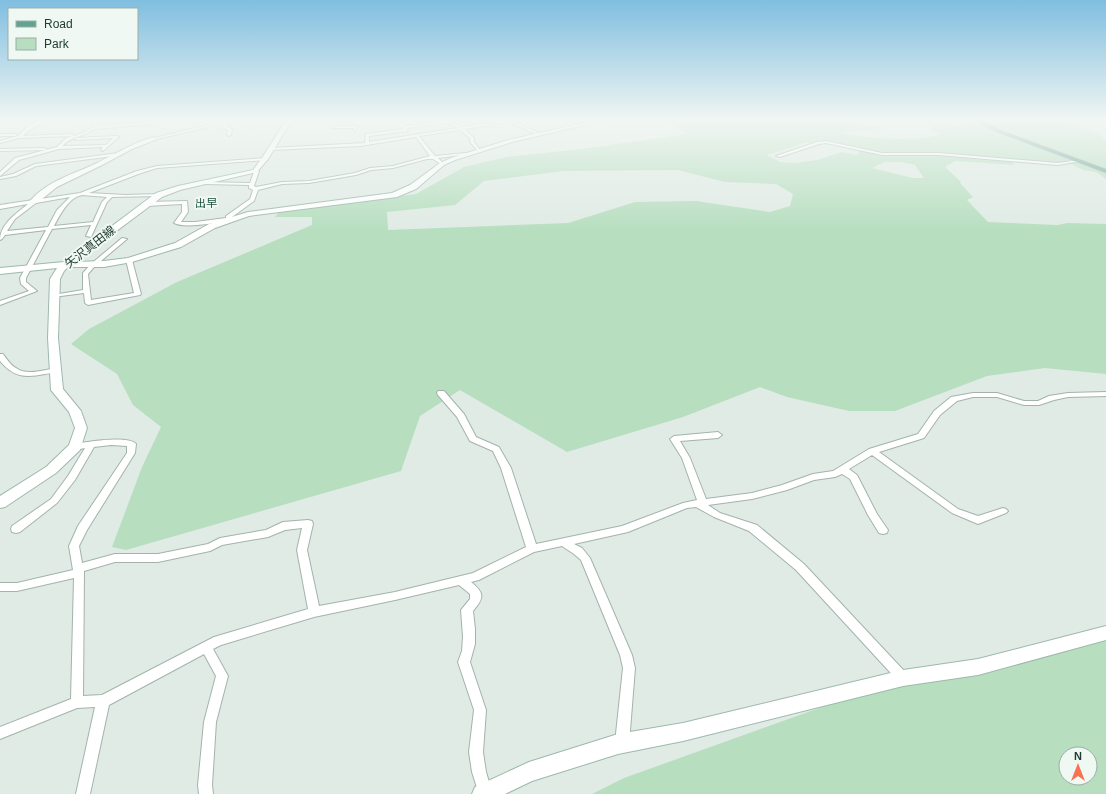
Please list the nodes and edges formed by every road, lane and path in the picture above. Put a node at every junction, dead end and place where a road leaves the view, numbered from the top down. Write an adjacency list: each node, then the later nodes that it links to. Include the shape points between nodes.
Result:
1 (25, 157): 16 (street, via 17,160)
2 (31, 157): 13 (street, via 30,161)
3 (89, 157): 13 (street)
4 (112, 157): 24 (street, via 50,186)
5 (430, 157): 20 (street, via 342,177 277,184)
6 (435, 157): 12 (street)
7 (459, 157): 12 (street)
8 (975, 157): 11 (street, via 1058,164)
9 (1068, 157): 11 (main road)
10 (265, 159): 14 (street); 21 (street, via 157,167)
11 (1079, 161): 15 (main road)
12 (442, 164): 27 (street, via 413,187 394,195 272,210)
13 (35, 165): 17 (street, via 14,175)
14 (255, 171): 18 (street, 矢沢真田線); 19 (street)
15 (1106, 171)
16 (0, 175)
17 (0, 178)
18 (205, 183): 19 (street); 22 (street, 矢沢真田線, via 174,189)
19 (252, 184): 20 (street, via 251,187)
20 (256, 189): 27 (street, via 252,200 228,217)
21 (78, 194): 23 (street); 24 (street); 29 (street, via 59,210)
22 (159, 195): 23 (street); 25 (street, 矢沢真田線)
23 (110, 196): 28 (street)
24 (34, 201): 26 (street); 30 (street, via 12,218)
25 (147, 204): 27 (street, via 186,202 185,212 177,223 195,224); 31 (street, 矢沢真田線)
26 (0, 207)
27 (230, 219): 34 (street, via 212,226 178,246)
28 (95, 223): 29 (street); 31 (street, via 89,236)
29 (50, 228): 30 (street); 37 (street)
30 (4, 233): 32 (street)
31 (106, 234): 35 (street, 矢沢真田線)
32 (0, 238)
33 (124, 240): 36 (street)
34 (129, 260): 36 (street); 39 (street, via 138,294 88,303)
35 (66, 265): 36 (street); 37 (street); 40 (street, 矢沢真田線, via 55,279)
36 (93, 265): 39 (street, via 85,274)
37 (28, 269): 38 (street); 41 (street, via 23,283 34,291)
38 (0, 271)
39 (87, 291): 40 (street)
40 (55, 296): 43 (street, 矢沢真田線, via 53,338)
41 (0, 303)
42 (0, 356): 43 (street, via 13,370 21,373 33,374)
43 (56, 370): 48 (street, 矢沢真田線, via 57,390 75,411 82,428)
44 (441, 393): 57 (street, via 461,416 473,438 496,449 506,468)
45 (1106, 394): 49 (street, via 1068,395 1039,403 1024,403 997,395 973,395 954,399 937,413 921,436)
46 (718, 435): 52 (street, via 674,439 686,458)
47 (92, 443): 48 (street); 54 (street, via 72,478 54,501); 58 (street, via 132,444 131,453 82,529 74,546)
48 (75, 447): 51 (street, 矢沢真田線, via 51,470)
49 (872, 451): 50 (street); 53 (street, via 955,511 978,520)
50 (842, 469): 52 (street, via 835,474 813,477 752,496); 55 (street, via 854,477)
51 (0, 503)
52 (700, 503): 56 (street, via 686,505 624,529); 64 (street, via 717,515 753,528 800,567)
53 (1003, 511)
54 (16, 529)
55 (883, 530)
56 (563, 542): 57 (street); 68 (street, via 585,558 626,655 629,668)
57 (532, 549): 59 (street)
58 (78, 571): 60 (street, via 17,587); 61 (street, via 115,558 158,558 268,533 283,526 308,524 302,550); 66 (street)
59 (462, 581): 61 (street); 69 (street, via 476,592 475,601 468,610 467,657 464,662 480,710 476,752)
60 (0, 588)
61 (314, 612): 63 (street, via 218,640)
62 (1106, 633): 64 (street, via 978,667)
63 (206, 647): 65 (street); 71 (street, via 222,676 210,722)
64 (903, 678): 68 (street, via 683,732)
65 (103, 701): 66 (street); 70 (street)
66 (77, 702): 67 (street)
67 (0, 733)
68 (622, 744): 69 (street, via 529,772)
69 (483, 793)
70 (83, 794)
71 (206, 794)

